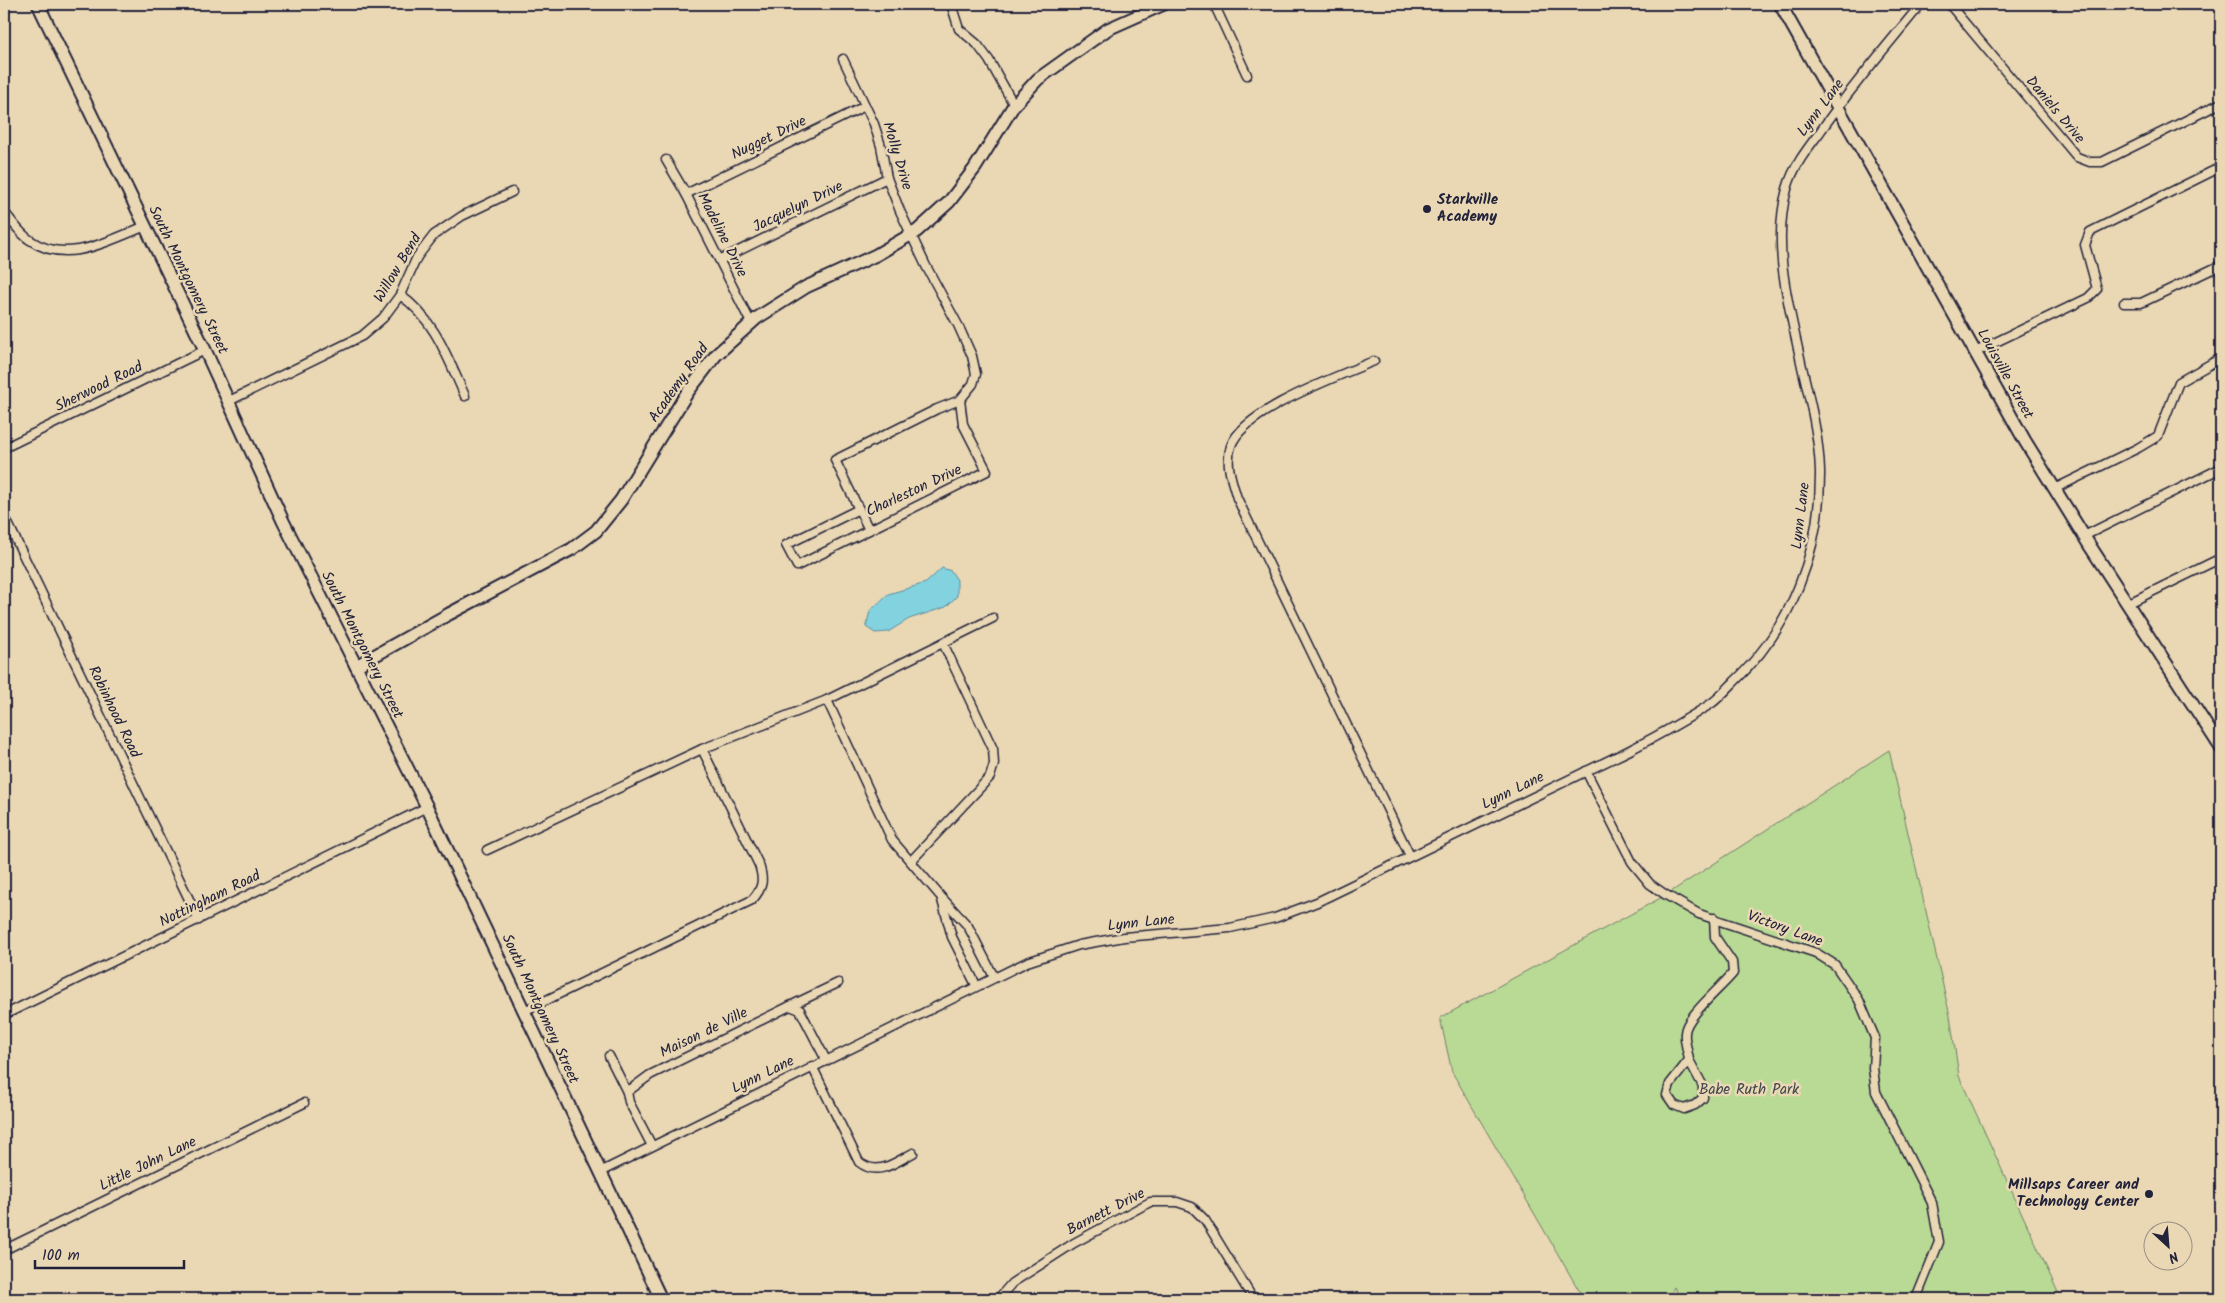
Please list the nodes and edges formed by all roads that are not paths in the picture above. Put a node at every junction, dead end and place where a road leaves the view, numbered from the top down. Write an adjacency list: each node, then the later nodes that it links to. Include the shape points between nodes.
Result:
1 (38, 4): 20 (street, South Montgomery Street)
2 (951, 4): 11 (street, via 959,29 983,52)
3 (1164, 4): 11 (street, Academy Road, via 1108,29 1075,51 1038,78)
4 (1214, 4): 9 (street)
5 (1780, 4): 13 (street, Louisville Street)
6 (1921, 4): 13 (street, Lynn Lane)
7 (1949, 4): 10 (street, Daniels Drive, via 2077,157 2090,162 2102,162)
8 (843, 59): 12 (street, Molly Drive)
9 (1247, 75)
10 (2221, 103)
11 (1014, 105): 21 (street, Academy Road, via 975,168 949,202)
12 (865, 106): 16 (street, Molly Drive, via 881,146); 18 (street, Nugget Drive)
13 (1838, 106): 28 (street, Louisville Street); 49 (street, Lynn Lane, via 1798,162 1787,187 1781,221 1781,259 1815,424 1820,471 1818,518 1810,558 1776,633 1747,669 1714,701 1674,727)
14 (666, 160): 18 (street, Madeline Drive)
15 (2221, 167): 28 (street, via 2090,232 2085,245 2097,289 2088,298)
16 (887, 178): 21 (street, Molly Drive); 22 (street, Jacquelyn Drive)
17 (512, 192): 24 (street, Willow Bend, via 462,216 434,235 417,257)
18 (686, 194): 22 (street, Madeline Drive)
19 (4, 214): 20 (street, via 29,240 53,252 97,246)
20 (146, 226): 27 (street, South Montgomery Street)
21 (911, 235): 26 (street, Academy Road, via 806,287); 32 (street, via 972,356 976,374 973,384)
22 (720, 260): 26 (street, Madeline Drive)
23 (2221, 265): 25 (street, via 2147,300)
24 (400, 295): 31 (street, via 416,305 435,330); 33 (street, Willow Bend, via 383,318 362,336)
25 (2124, 303)
26 (751, 323): 45 (street, Academy Road, via 716,355 687,393 621,500 596,531 572,550)
27 (206, 350): 33 (street, South Montgomery Street); 34 (street, Sherwood Road)
28 (1975, 352): 36 (street, Louisville Street)
29 (2221, 358): 36 (street, via 2179,382 2158,436)
30 (1374, 361): 52 (street, via 1254,418 1238,432 1231,446 1228,464 1237,498)
31 (465, 396)
32 (960, 400): 37 (street, Charleston Drive, via 835,460); 39 (street, Charleston Drive, via 963,424 988,471)
33 (229, 401): 45 (street, South Montgomery Street, via 283,521)
34 (4, 448)
35 (2221, 468): 40 (street)
36 (2054, 488): 40 (street, Louisville Street)
37 (859, 509): 39 (street, Charleston Drive); 39 (street, via 786,545 797,566)
38 (4, 515): 56 (street, Robinhood Road)
39 (869, 530)
40 (2084, 536): 42 (street, Louisville Street)
41 (2221, 558): 42 (street)
42 (2127, 604): 47 (street, Louisville Street)
43 (993, 618): 44 (street)
44 (944, 643): 46 (street); 53 (street, via 993,750 994,764 990,777)
45 (356, 666): 50 (street, South Montgomery Street)
46 (827, 700): 48 (street); 53 (street, via 892,840)
47 (2221, 748)
48 (702, 749): 51 (street); 61 (street, via 759,865 764,879 760,891 752,900)
49 (1586, 771): 52 (street, Lynn Lane); 55 (street, Victory Lane, via 1632,862 1650,884 1699,914)
50 (427, 807): 56 (street, Nottingham Road); 61 (street, South Montgomery Street)
51 (487, 850)
52 (1410, 856): 57 (street, Lynn Lane, via 1317,902 1275,918 1230,928 1124,937 1079,945)
53 (912, 860): 54 (street)
54 (942, 898): 57 (street, via 968,926); 59 (street, via 952,937)
55 (1714, 918): 65 (street, via 1714,937 1732,962 1733,973 1695,1011 1684,1032); 76 (street, Victory Lane, via 1816,953 1835,965 1859,1000 1875,1038 1873,1068 1876,1092 1932,1203 1939,1242)
56 (199, 920): 62 (street, Nottingham Road)
57 (994, 977): 59 (street, Lynn Lane)
58 (838, 983): 60 (street, Maison de Ville)
59 (976, 985): 64 (street, Lynn Lane)
60 (790, 1006): 64 (street, via 800,1010); 67 (street, Maison de Ville, via 650,1075)
61 (524, 1011): 71 (street, South Montgomery Street)
62 (4, 1015)
63 (610, 1056): 67 (street)
64 (826, 1060): 66 (street, Lynn Lane)
65 (1689, 1060): 65 (street, via 1670,1084 1667,1095 1674,1105 1684,1109 1703,1098 1703,1086)
66 (812, 1066): 69 (street, Lynn Lane); 70 (street, via 858,1162 878,1170)
67 (627, 1092): 69 (street)
68 (304, 1103): 72 (street, Little John Lane)
69 (652, 1146): 71 (street, Lynn Lane)
70 (912, 1153)
71 (600, 1172): 73 (street, South Montgomery Street)
72 (4, 1250)
73 (661, 1299)
74 (998, 1299): 75 (street, Barnett Drive, via 1012,1283 1074,1243 1150,1202 1177,1202 1192,1207 1205,1220)
75 (1253, 1299)
76 (1916, 1299)

